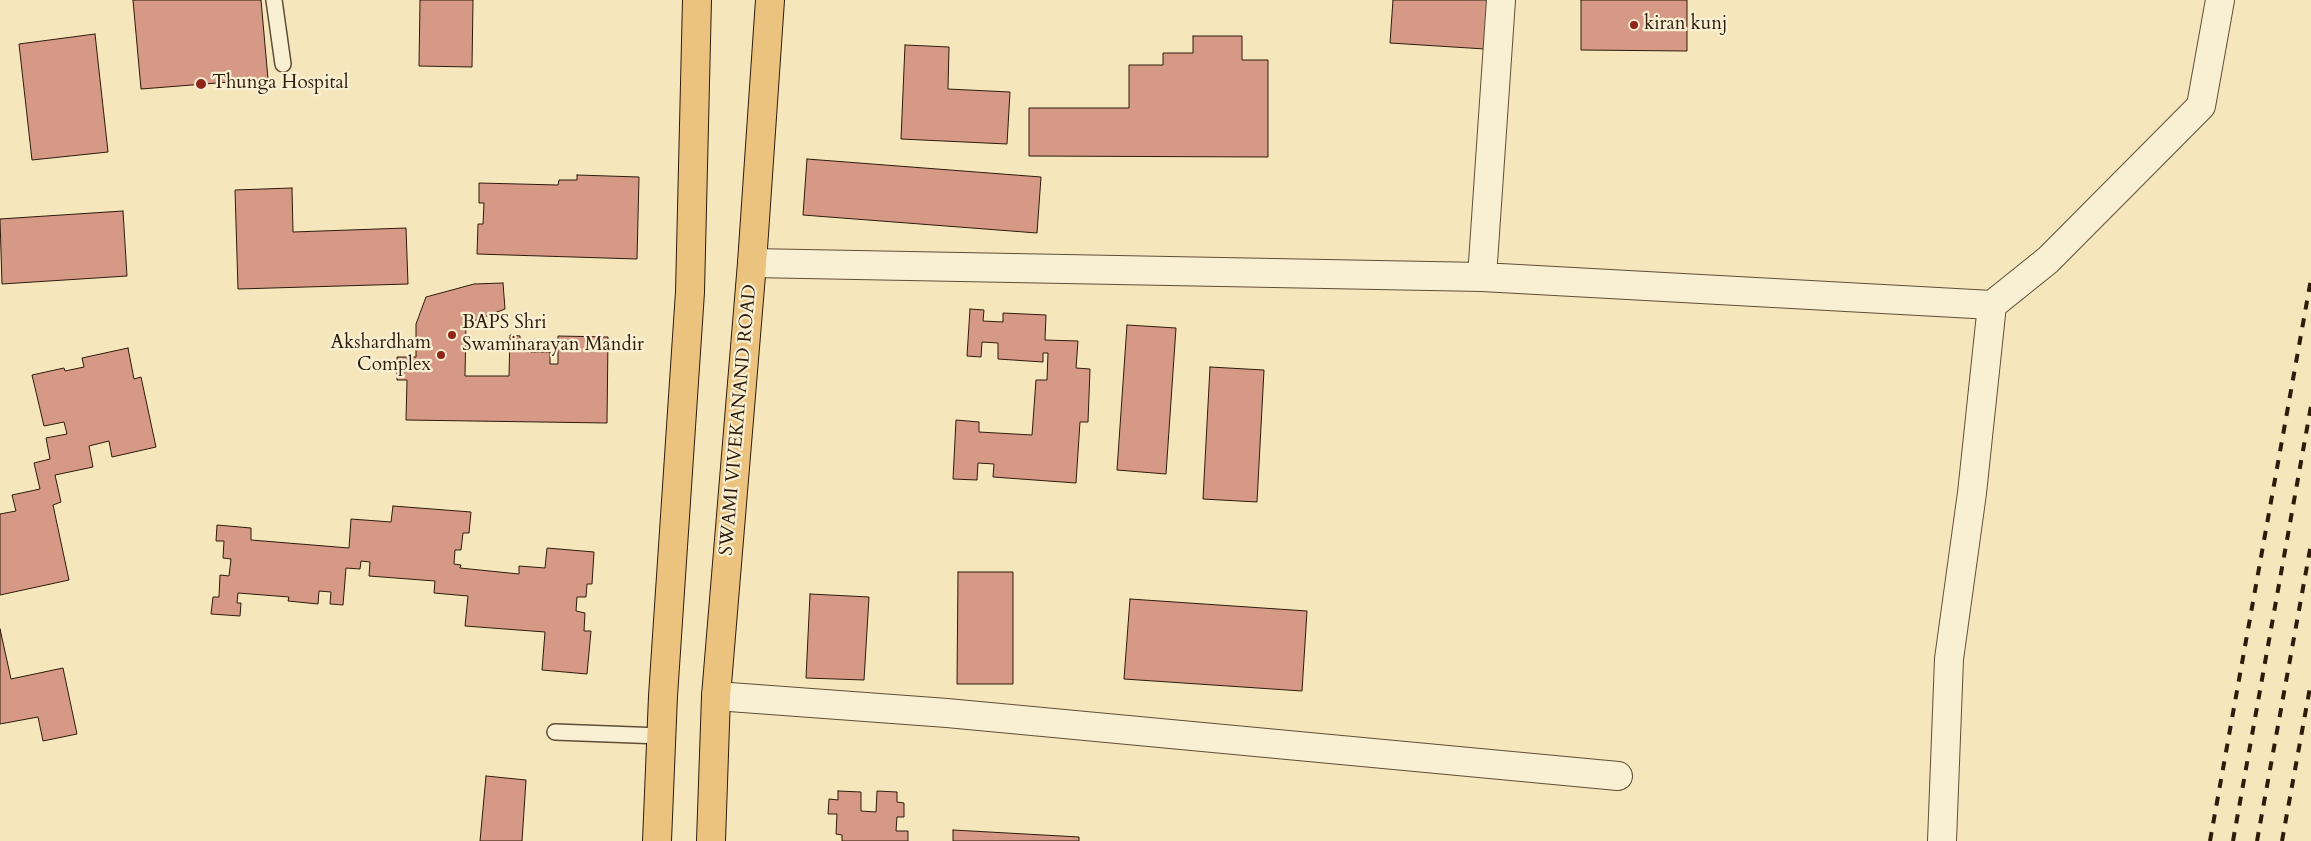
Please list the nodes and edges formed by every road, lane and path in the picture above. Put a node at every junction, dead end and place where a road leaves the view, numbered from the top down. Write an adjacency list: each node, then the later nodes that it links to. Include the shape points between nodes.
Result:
1 (274, 0): 6 (lane)
2 (697, 0): 12 (main road, via 690,292)
3 (1501, 0): 8 (street)
4 (2220, 0): 9 (street, via 2201,106 2048,260)
5 (766, 1): 7 (main road, SWAMI VIVEKANAND ROAD)
6 (283, 64)
7 (752, 263): 8 (street); 10 (main road, SWAMI VIVEKANAND ROAD)
8 (1482, 278): 9 (street)
9 (1992, 305): 16 (street, via 1972,493 1949,659)
10 (716, 696): 13 (street, via 946,712); 15 (main road, SWAMI VIVEKANAND ROAD)
11 (555, 732): 12 (lane)
12 (661, 736): 14 (main road)
13 (1618, 776)
14 (657, 841)
15 (711, 841)
16 (1942, 841)

